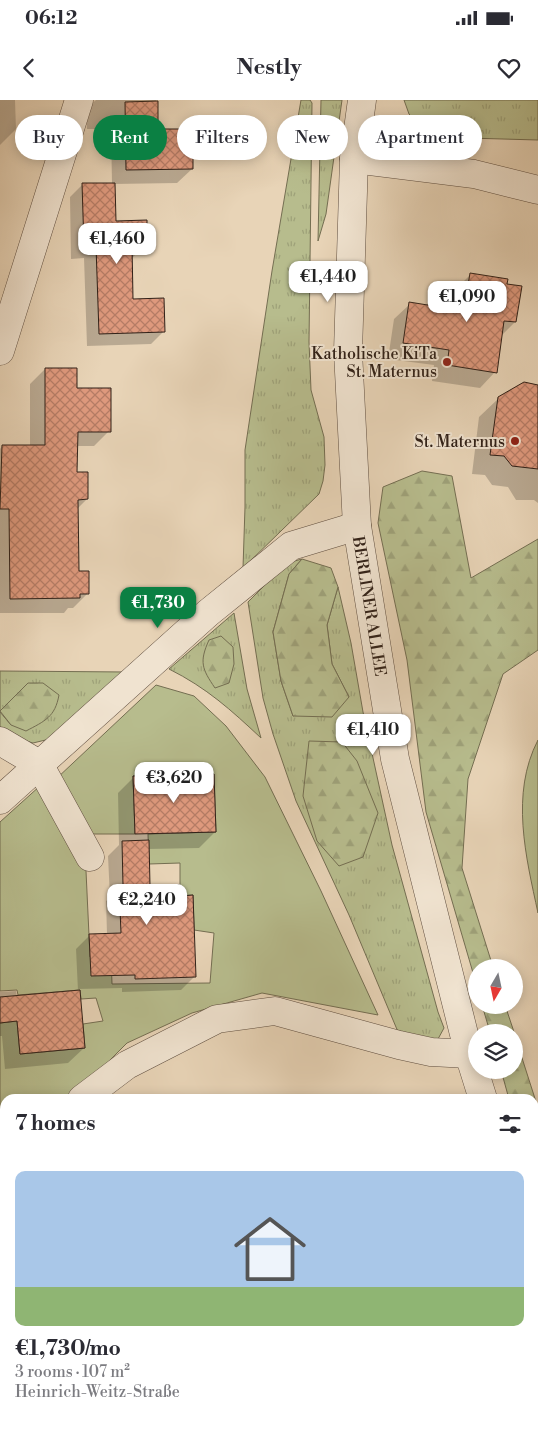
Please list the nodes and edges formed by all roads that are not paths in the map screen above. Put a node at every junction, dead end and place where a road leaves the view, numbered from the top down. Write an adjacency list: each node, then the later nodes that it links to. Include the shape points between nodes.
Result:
1 (80, 100): 5 (street)
2 (362, 100): 3 (street, BERLINER ALLEE)
3 (354, 159): 4 (street, via 474,174); 6 (street, BERLINER ALLEE, via 348,352)
4 (538, 190)
5 (0, 351)
6 (358, 526): 8 (street, via 291,546 208,613); 11 (street, BERLINER ALLEE, via 395,758)
7 (0, 741): 8 (street)
8 (39, 764): 9 (street); 10 (street)
9 (0, 800)
10 (90, 857)
11 (468, 1046)
12 (468, 1054): 14 (street, via 399,1046 275,1011 217,1019 127,1065)
13 (477, 1079): 15 (street, BERLINER ALLEE)
14 (89, 1094)
15 (482, 1094)

